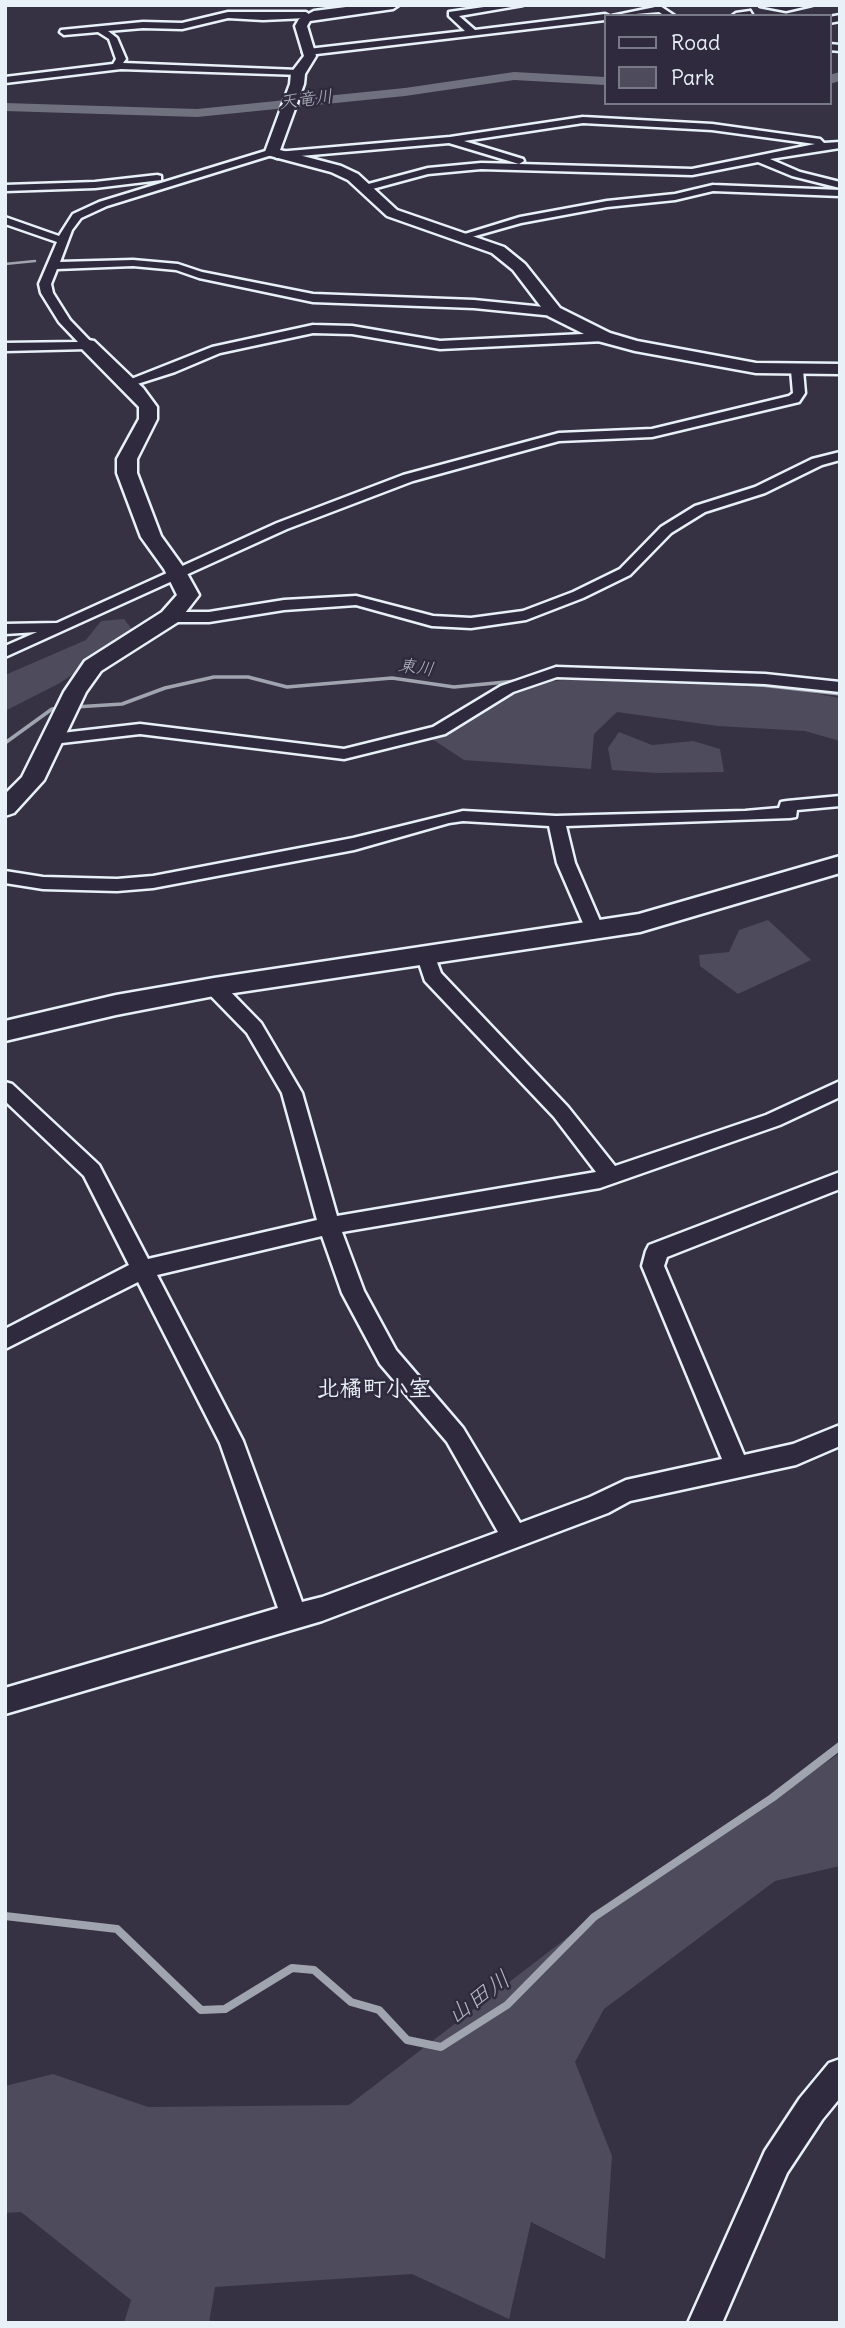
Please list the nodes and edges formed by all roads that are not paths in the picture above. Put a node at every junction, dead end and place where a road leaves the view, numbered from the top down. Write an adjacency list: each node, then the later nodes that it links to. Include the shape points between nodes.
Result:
1 (225, 5): 11 (street)
2 (393, 5): 11 (street)
3 (519, 5): 16 (street, via 452,14)
4 (676, 5): 7 (street)
5 (808, 5): 6 (street)
6 (765, 6)
7 (660, 9): 9 (street); 10 (street)
8 (579, 12): 13 (street)
9 (629, 14)
10 (668, 14)
11 (310, 15): 14 (street, via 220,15 182,26); 17 (street, via 301,26)
12 (604, 18): 13 (street)
13 (593, 22): 16 (street)
14 (99, 28): 15 (street); 18 (street, via 113,38 121,59)
15 (64, 32)
16 (472, 32): 17 (street)
17 (308, 52): 19 (street, via 307,64)
18 (116, 67): 19 (street); 20 (street)
19 (298, 73): 23 (street)
20 (5, 80)
21 (450, 140): 22 (street, via 583,120 712,127); 23 (street); 26 (street, via 519,161)
22 (840, 145): 24 (street)
23 (275, 153): 25 (street); 29 (street, via 336,169)
24 (760, 159): 26 (street, via 692,172); 27 (street)
25 (219, 167): 28 (street, via 95,185); 33 (street, via 77,216)
26 (525, 167): 29 (street, via 458,167)
27 (840, 185)
28 (5, 188)
29 (365, 188): 32 (street, via 392,213)
30 (840, 192): 32 (street, via 713,188 520,220)
31 (5, 220): 33 (street)
32 (461, 237): 35 (street, via 506,256)
33 (64, 242): 34 (street)
34 (51, 266): 36 (street, via 132,263 178,267); 38 (street, via 47,293 65,322)
35 (554, 312): 36 (street, via 474,304); 37 (street)
36 (313, 313): 37 (street, via 352,330 440,345); 42 (street)
37 (604, 337): 41 (street, via 694,358)
38 (88, 345): 39 (street); 42 (street)
39 (5, 347)
40 (840, 369): 41 (street)
41 (797, 370): 44 (street, via 799,393 794,399 652,433 559,437 461,462 282,526)
42 (127, 383): 44 (street, via 148,407 148,419 127,459 127,473 151,537)
43 (840, 456): 45 (street, via 748,495 700,509 666,530 625,572 526,615 484,622 432,621 356,600)
44 (176, 572): 45 (street, via 188,595); 46 (street)
45 (170, 618): 50 (street, via 93,666)
46 (69, 624): 47 (street); 48 (street)
47 (5, 629)
48 (5, 652)
49 (840, 687): 50 (street, via 765,679 556,672 507,689 439,732 344,754 140,729)
50 (53, 739): 52 (street, via 32,780)
51 (840, 801): 53 (street, via 787,806 790,813)
52 (5, 808)
53 (556, 821): 55 (street, via 448,818 354,845 153,882 43,883); 56 (street, via 566,863)
54 (840, 864): 56 (street, via 640,923)
55 (5, 877)
56 (595, 930): 57 (street)
57 (425, 954): 58 (street); 62 (street, via 432,976 561,1112)
58 (214, 987): 59 (street); 64 (street, via 254,1028 292,1093)
59 (5, 1031)
60 (840, 1088): 62 (street, via 773,1119)
61 (5, 1089): 65 (street, via 92,1171)
62 (611, 1176): 64 (street)
63 (840, 1180): 68 (street, via 657,1251 653,1266)
64 (329, 1226): 65 (street); 69 (street, via 354,1293 388,1357 455,1435)
65 (142, 1269): 66 (street); 70 (street, via 231,1441)
66 (5, 1340)
67 (840, 1435): 68 (street, via 796,1454)
68 (737, 1466): 69 (street, via 626,1491)
69 (514, 1537): 70 (street)
70 (294, 1616): 71 (street)
71 (5, 1701)
72 (840, 2074): 73 (street, via 776,2162)
73 (705, 2323)

